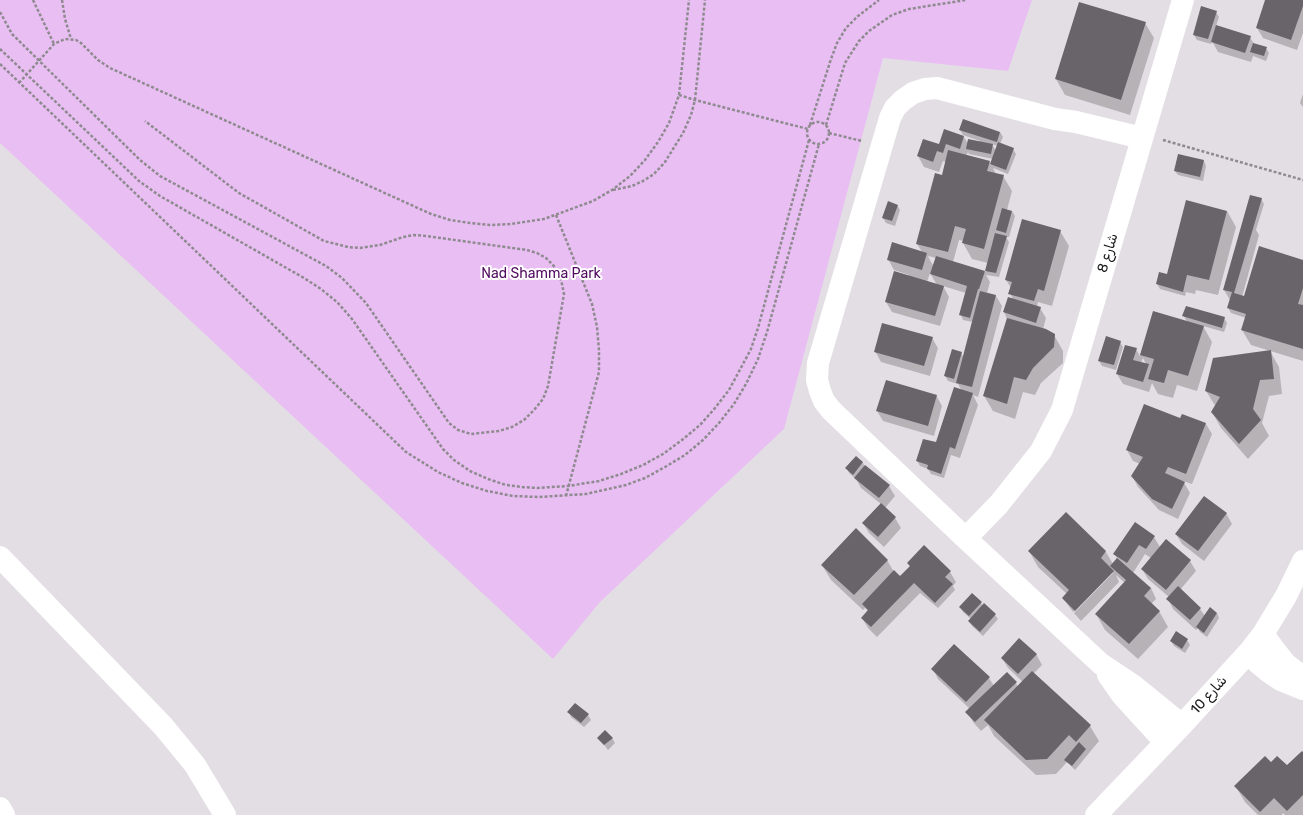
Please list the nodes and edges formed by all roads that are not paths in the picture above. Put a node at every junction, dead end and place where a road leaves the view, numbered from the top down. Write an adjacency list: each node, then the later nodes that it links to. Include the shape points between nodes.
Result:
1 (1183, 0): 2 (main road, شارع 8)
2 (1141, 141): 3 (main road, شارع 8, via 1062,410 1041,451 999,504); 3 (main road, via 1076,122 1055,119 937,88 913,93 895,108 890,118 818,362 817,380 824,401 831,410)
3 (961, 534): 8 (main road)
4 (0, 557): 15 (main road, via 163,726 195,765)
5 (1303, 561): 6 (main road, شارع 10)
6 (1263, 634): 7 (main road, شارع 10); 9 (main road, via 1286,664)
7 (1249, 652): 10 (main road, via 1269,672); 11 (main road, شارع 10)
8 (1101, 664): 11 (main road, via 1134,686); 12 (main road, via 1122,695)
9 (1303, 677)
10 (1303, 689)
11 (1182, 725): 12 (main road, شارع 10)
12 (1165, 742): 16 (main road, شارع 10)
13 (0, 808): 14 (main road)
14 (4, 815)
15 (225, 815)
16 (1096, 815)

